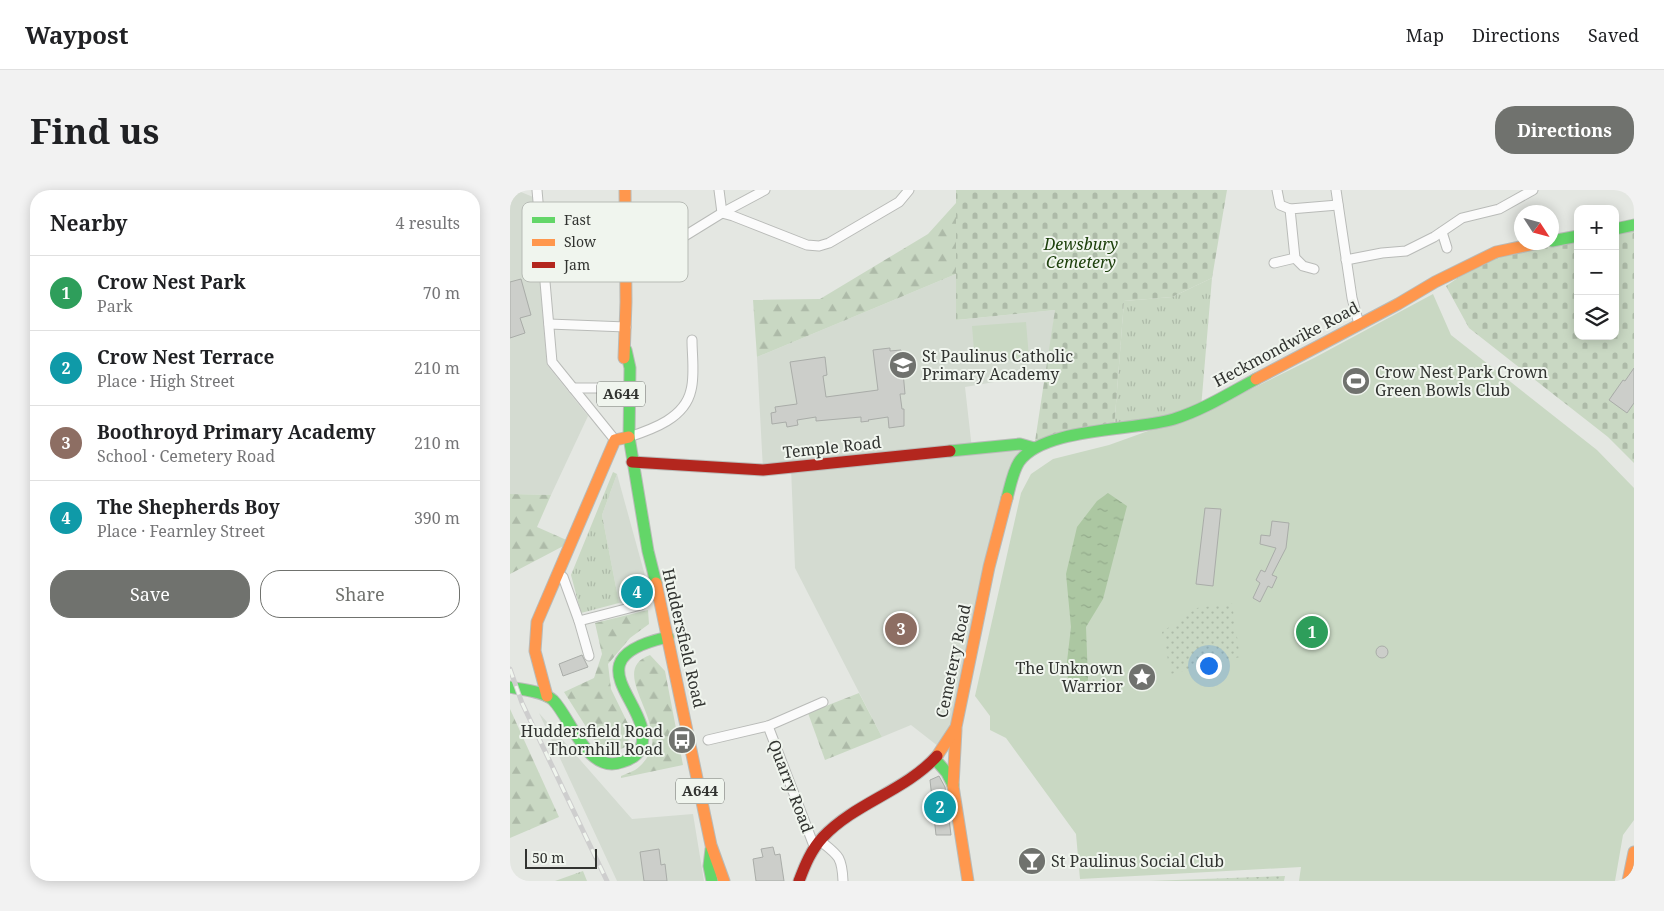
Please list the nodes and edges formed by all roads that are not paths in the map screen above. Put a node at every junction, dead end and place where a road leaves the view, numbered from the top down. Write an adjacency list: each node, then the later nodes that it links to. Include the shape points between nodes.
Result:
1 (719, 190): 9 (street)
2 (765, 190): 9 (street)
3 (909, 190): 9 (street, via 899,202 819,246 807,245)
4 (1276, 190): 8 (street, via 1280,205)
5 (1336, 190): 7 (street)
6 (1533, 190): 12 (street, via 1499,209 1462,218)
7 (1338, 205): 8 (street); 19 (street)
8 (1290, 209): 18 (street)
9 (722, 213): 13 (street)
10 (1634, 226): 11 (main road)
11 (1619, 228)
12 (1442, 232): 16 (street); 19 (street, via 1406,251)
13 (688, 234)
14 (1574, 237): 15 (main road)
15 (1559, 240)
16 (1448, 248)
17 (1514, 248): 25 (main road, Heckmondwike Road, via 1496,252 1434,282)
18 (1295, 258): 20 (street); 21 (street, via 1303,266)
19 (1346, 260): 25 (street)
20 (1274, 263)
21 (1314, 269)
22 (545, 282): 24 (street)
23 (626, 282): 26 (main road, Huddersfield Road / A644)
24 (549, 324): 26 (street); 29 (street, via 552,362)
25 (1359, 324): 33 (main road, Heckmondwike Road, via 1201,408 1173,419 1060,438)
26 (626, 327): 28 (main road, Huddersfield Road / A644)
27 (692, 340): 31 (street, via 692,388 688,402 667,421)
28 (626, 350): 30 (main road, Huddersfield Road / A644); 31 (main road, Huddersfield Road / A644, via 630,368)
29 (572, 388): 30 (street); 32 (street)
30 (621, 388): 31 (main road, Huddersfield Road / A644, via 622,417)
31 (629, 437): 32 (main road); 34 (main road, Huddersfield Road / A644)
32 (615, 440): 35 (main road)
33 (1034, 448): 34 (main road, Temple Road, via 1020,444 763,470); 44 (main road, Cemetery Road, via 1019,462 1010,487 989,568)
34 (632, 462): 38 (main road, Huddersfield Road / A644)
35 (557, 575): 37 (street, via 563,577); 41 (main road, via 536,622 534,635 536,663)
36 (641, 605): 37 (street)
37 (579, 621): 39 (street)
38 (668, 637): 41 (main road, via 630,650 618,672 642,724 644,735 635,757 622,763 608,764 596,759); 49 (main road, Huddersfield Road / A644)
39 (589, 656)
40 (510, 687): 41 (main road)
41 (547, 696)
42 (823, 702): 43 (street, Quarry Road)
43 (768, 726): 45 (street, Quarry Road); 48 (street, Quarry Road)
44 (956, 727): 46 (main road, Cemetery Road); 47 (main road)
45 (708, 740)
46 (934, 759): 47 (main road, via 947,773); 48 (main road, Cemetery Road, via 836,824)
47 (953, 786): 55 (main road)
48 (817, 843): 53 (main road, Cemetery Road, via 804,863); 54 (street, via 835,852 842,863)
49 (712, 845): 51 (main road, Huddersfield Road / A644, via 709,866); 52 (main road, Huddersfield Road / A644)
50 (1634, 852): 56 (main road)
51 (712, 881)
52 (724, 881)
53 (798, 881)
54 (844, 881)
55 (968, 881)
56 (1628, 881)

